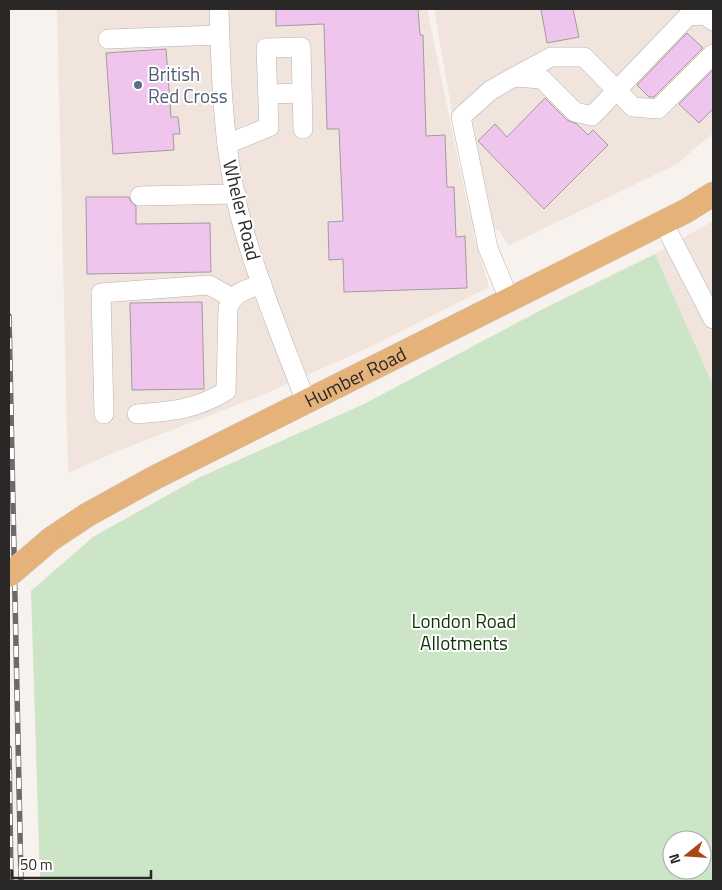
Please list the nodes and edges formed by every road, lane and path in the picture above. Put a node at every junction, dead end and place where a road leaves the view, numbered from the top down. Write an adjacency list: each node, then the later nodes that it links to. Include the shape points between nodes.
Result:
1 (219, 9): 3 (street, Wheler Road)
2 (713, 22): 8 (street, via 706,14 688,16)
3 (219, 35): 4 (street); 11 (street, Wheler Road)
4 (108, 38)
5 (713, 54): 8 (street, via 658,109 633,107)
6 (514, 77): 8 (street, via 551,57 584,57); 8 (street, via 542,79 575,112 592,116); 18 (street, via 491,90 461,118 488,248)
7 (302, 92): 9 (street); 9 (street, via 301,47 266,48); 10 (street)
8 (617, 92)
9 (268, 94): 11 (street, via 269,127)
10 (303, 129)
11 (228, 144): 12 (street, Wheler Road)
12 (236, 194): 14 (street); 16 (street, Wheler Road)
13 (713, 194): 15 (main road, Humber Road)
14 (140, 196)
15 (663, 222): 18 (main road, Humber Road); 19 (street)
16 (262, 284): 17 (street); 20 (street, Wheler Road)
17 (232, 298): 21 (street, via 209,285 101,293); 22 (street, via 228,308 226,391 187,410)
18 (509, 299): 20 (main road, Humber Road)
19 (713, 319)
20 (306, 402): 23 (main road, Humber Road, bridge, via 87,514 50,539)
21 (104, 414)
22 (137, 414)
23 (9, 575)

